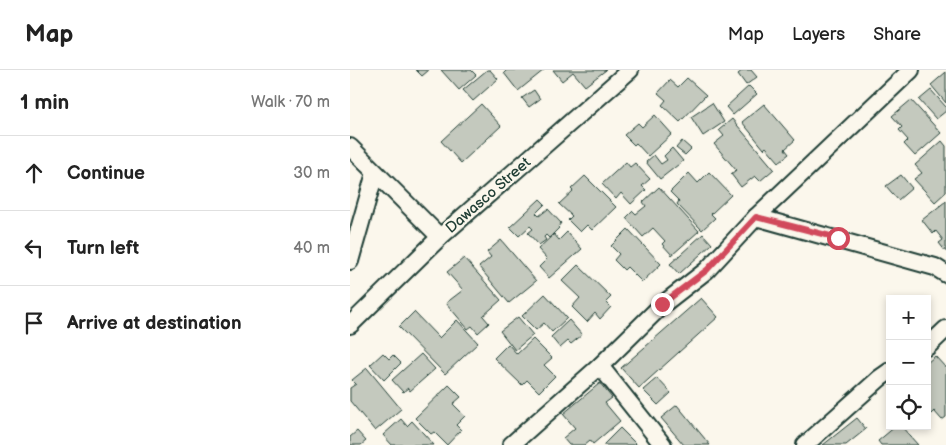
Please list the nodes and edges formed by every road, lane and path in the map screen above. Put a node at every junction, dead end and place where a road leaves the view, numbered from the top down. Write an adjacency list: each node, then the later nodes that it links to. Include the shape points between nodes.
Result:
1 (630, 70): 6 (street, Dawasco Street)
2 (911, 70): 5 (street)
3 (350, 147): 4 (street)
4 (375, 173): 6 (street); 7 (street)
5 (756, 217): 8 (street, via 935,267); 12 (street, via 707,270 662,304)
6 (440, 236): 9 (street, Dawasco Street)
7 (350, 261)
8 (946, 274)
9 (350, 325)
10 (946, 329): 11 (street)
11 (931, 343)
12 (600, 366): 14 (street); 15 (street)
13 (886, 374): 16 (street)
14 (511, 445)
15 (663, 445)
16 (805, 445)

